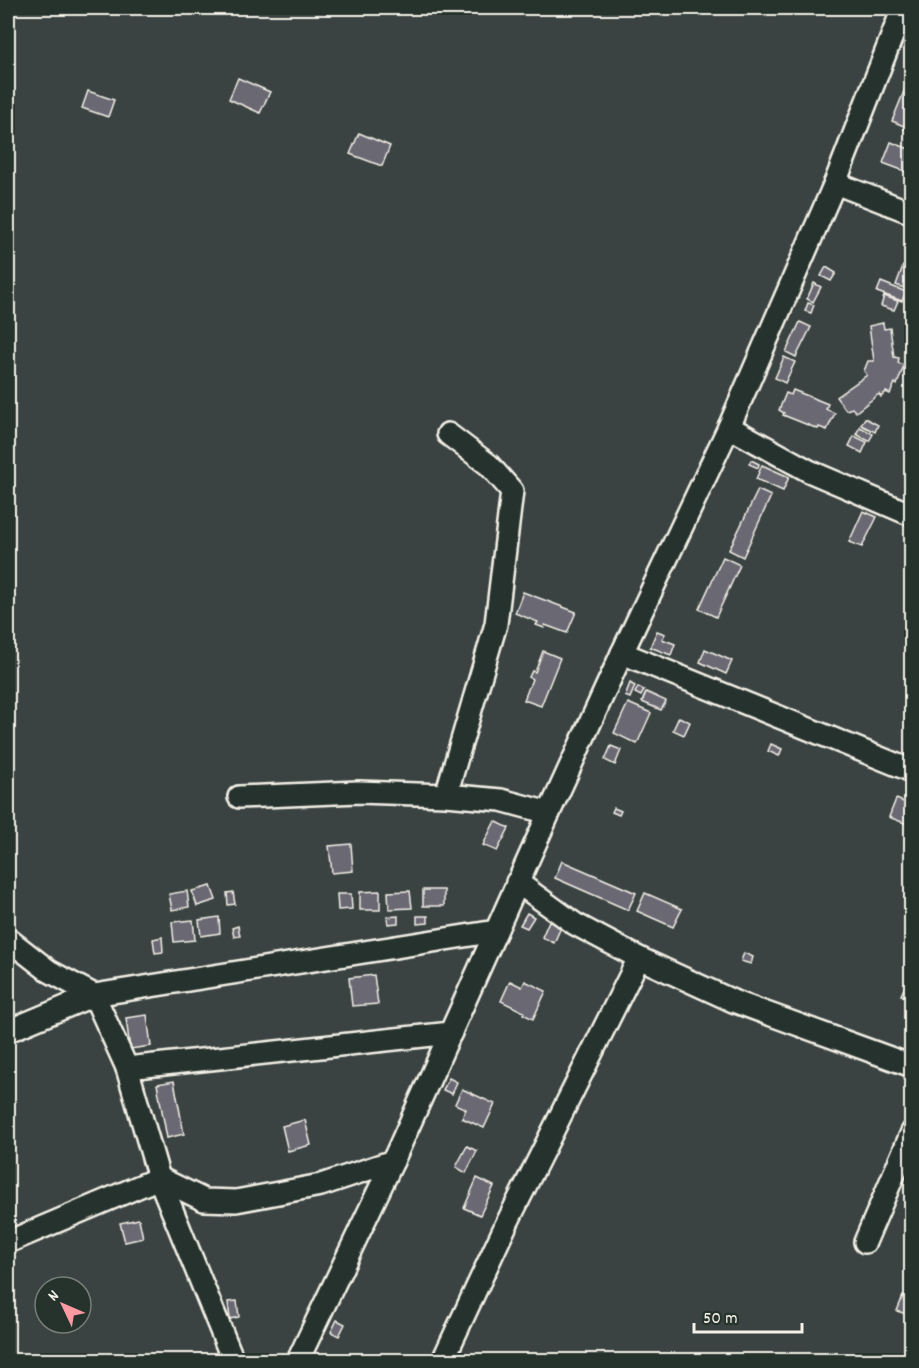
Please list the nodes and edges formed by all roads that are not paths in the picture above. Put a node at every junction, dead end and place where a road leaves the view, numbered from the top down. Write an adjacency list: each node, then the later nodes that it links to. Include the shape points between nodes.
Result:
1 (903, 8): 2 (street)
2 (835, 183): 3 (street); 4 (street)
3 (912, 213)
4 (729, 427): 6 (street, via 809,471); 7 (street)
5 (448, 434): 9 (street, via 489,465 512,491 496,624)
6 (912, 514)
7 (622, 653): 8 (street); 11 (street)
8 (912, 771)
9 (446, 795): 10 (street, via 358,792); 11 (street, via 501,800)
10 (239, 797)
11 (549, 813): 12 (street)
12 (517, 882): 13 (street); 15 (street, via 575,924)
13 (496, 931): 16 (street); 18 (street)
14 (8, 939): 16 (street, via 49,971)
15 (639, 958): 19 (street, via 733,1001); 28 (street)
16 (94, 995): 17 (street); 20 (street)
17 (8, 1031)
18 (451, 1034): 20 (street); 22 (street)
19 (912, 1066)
20 (128, 1068): 23 (street)
21 (912, 1132): 25 (street)
22 (393, 1161): 23 (street, via 321,1185 236,1201 204,1200); 27 (street)
23 (159, 1178): 24 (street); 26 (street)
24 (8, 1242)
25 (865, 1242)
26 (233, 1360)
27 (298, 1360)
28 (443, 1360)

